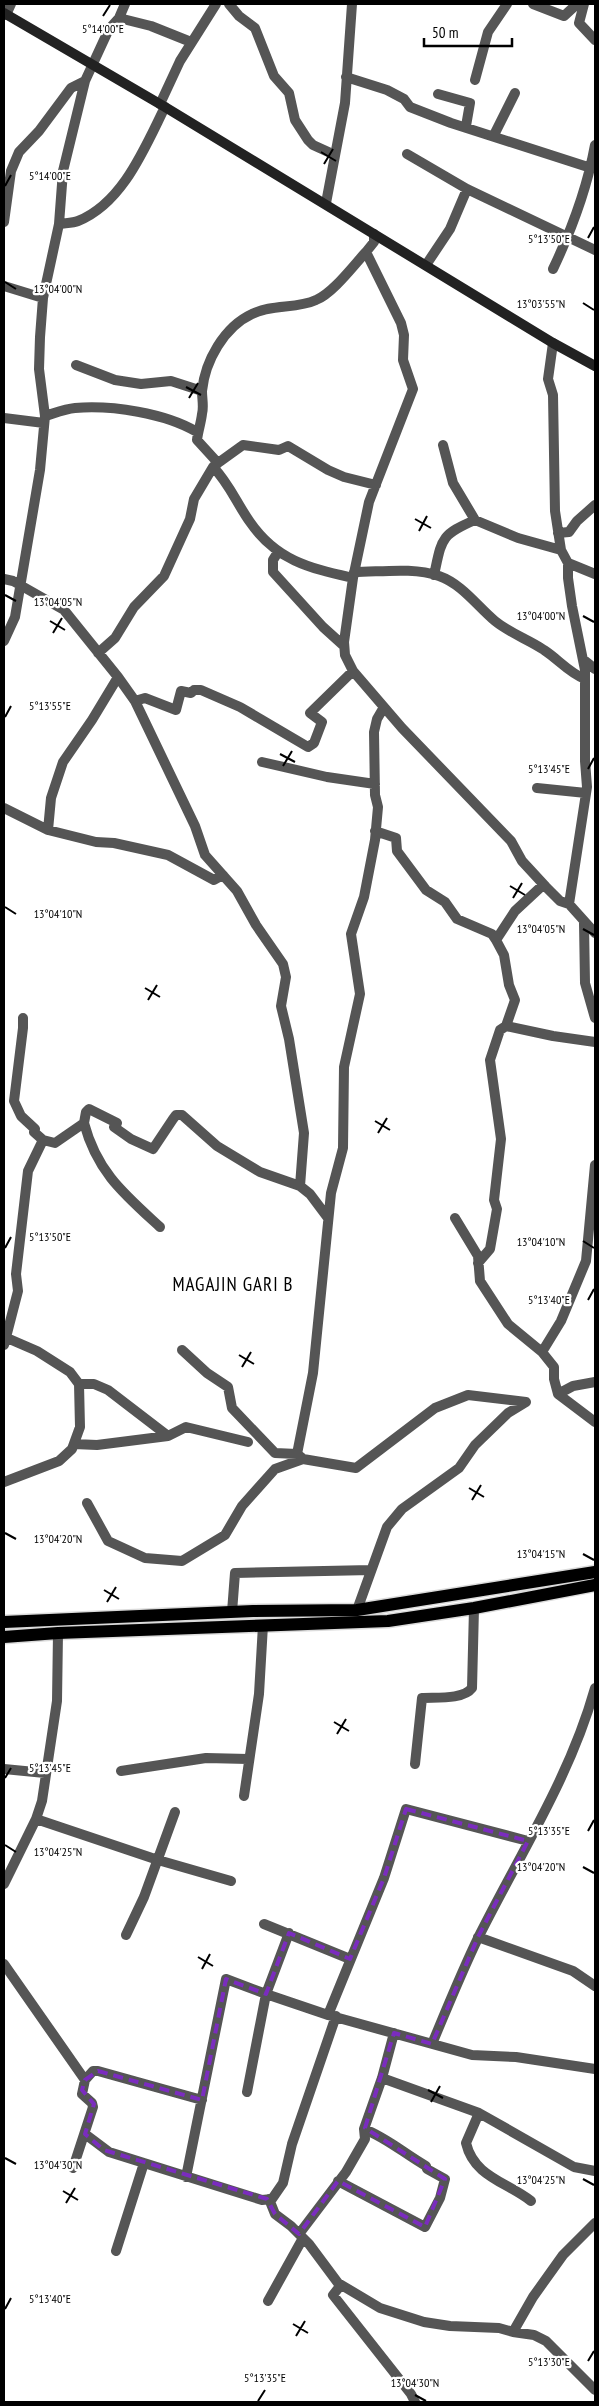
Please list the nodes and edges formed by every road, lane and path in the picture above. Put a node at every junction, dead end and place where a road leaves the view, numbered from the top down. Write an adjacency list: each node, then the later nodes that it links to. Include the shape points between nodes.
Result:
1 (11, 4): 10 (street)
2 (125, 4): 11 (street)
3 (216, 4): 13 (street)
4 (229, 4): 25 (street, via 255,28 274,76 289,93 295,120 308,140)
5 (352, 4): 15 (street)
6 (507, 4): 16 (street, via 488,32)
7 (533, 4): 8 (street, via 564,16)
8 (577, 4)
9 (584, 4): 12 (street, via 579,23)
10 (5, 14): 14 (street)
11 (119, 18): 13 (street, via 151,26); 14 (street, via 109,29)
12 (595, 40)
13 (191, 42): 20 (street)
14 (92, 64): 17 (street); 20 (street)
15 (346, 77): 21 (street, via 387,90 404,99 410,107); 25 (street, via 342,124)
16 (475, 80)
17 (85, 81): 29 (street, via 71,88 19,152 11,171); 30 (street, via 63,171)
18 (515, 93): 22 (street)
19 (438, 94): 21 (street, via 470,103)
20 (163, 105): 28 (street); 30 (street, via 135,166 109,200 77,222)
21 (466, 126): 22 (street)
22 (494, 135): 26 (street)
23 (595, 145): 26 (street)
24 (407, 154): 27 (street)
25 (335, 155): 28 (street)
26 (591, 168): 32 (street)
27 (467, 190): 32 (street); 35 (street, via 450,229)
28 (326, 203): 31 (street)
29 (4, 222)
30 (59, 224): 38 (street)
31 (374, 234): 34 (street, via 374,242); 35 (street)
32 (568, 238): 33 (street); 36 (street)
33 (595, 250)
34 (366, 252): 42 (street, via 318,300 260,311 242,321 214,352 207,366); 48 (street, via 400,323 404,335 403,360 412,383 411,395)
35 (426, 265): 39 (street)
36 (553, 269)
37 (4, 286): 38 (street)
38 (43, 298): 44 (street, via 39,369)
39 (553, 343): 41 (street); 51 (street, via 548,379 554,395)
40 (76, 365): 42 (street, via 115,380 141,384 171,381)
41 (595, 366)
42 (202, 392): 45 (street, via 203,414)
43 (4, 418): 44 (street)
44 (44, 420): 45 (street, via 76,408 116,408 167,420); 59 (street, via 40,470)
45 (198, 432): 47 (street, via 197,440)
46 (442, 445): 50 (street, via 453,483)
47 (216, 465): 48 (street, via 242,445 279,450 288,446 336,473); 53 (street, via 250,522); 62 (street, via 194,500 190,519 164,576 134,607 115,638)
48 (376, 485): 56 (street, via 369,502)
49 (595, 504): 51 (street, via 569,532)
50 (475, 520): 52 (street, via 518,538); 57 (street, via 448,534 441,543)
51 (558, 533): 52 (street)
52 (561, 550): 54 (street)
53 (278, 552): 56 (street, via 297,563); 61 (street, via 273,572)
54 (568, 563): 55 (street); 63 (street, via 572,606)
55 (595, 574)
56 (354, 575): 57 (street, via 417,572); 61 (street)
57 (434, 575): 67 (street, via 463,590 493,620 514,635 523,636 571,672)
58 (4, 579): 59 (street)
59 (21, 587): 60 (street, via 16,618); 62 (street, via 64,610)
60 (4, 641)
61 (344, 646): 65 (street)
62 (98, 653): 66 (street)
63 (585, 661): 64 (street); 67 (street)
64 (595, 669)
65 (353, 671): 68 (street, via 310,713 322,722 314,743 308,748 240,707 201,690 181,691 176,710 145,698); 69 (street)
66 (118, 677): 68 (street); 75 (street, via 63,762 50,798)
67 (585, 678): 73 (street)
68 (135, 701): 77 (street, via 198,832 205,855)
69 (384, 707): 71 (street, via 374,732); 78 (street, via 453,782 490,816 512,841 522,861)
70 (262, 762): 71 (street)
71 (376, 784): 76 (street)
72 (537, 788): 73 (street)
73 (586, 793): 79 (street)
74 (4, 808): 75 (street)
75 (48, 830): 77 (street, via 168,855 214,880)
76 (375, 831): 82 (street, via 396,838 397,851 415,877 426,890 445,902 457,918 492,934); 91 (street, via 364,897 351,934 360,994 344,1067 343,1148)
77 (223, 875): 90 (street, via 237,891 283,964 286,977 281,1006 290,1040 304,1133)
78 (544, 885): 79 (street, via 560,901); 82 (street, via 515,912)
79 (569, 904): 80 (street)
80 (584, 922): 81 (street); 84 (street, via 585,983)
81 (595, 933)
82 (496, 940): 85 (street, via 504,954 515,1000)
83 (22, 1018): 88 (street, via 14,1101 21,1116 35,1128 34,1132)
84 (595, 1018)
85 (506, 1026): 86 (street); 94 (street, via 500,1030 490,1060 501,1139 494,1200 497,1208 490,1249)
86 (595, 1042)
87 (84, 1122): 88 (street, via 55,1143); 90 (street, via 89,1109 117,1123 114,1127 131,1139 153,1149 176,1115 182,1116 234,1157 260,1172); 93 (street, via 98,1162 113,1182)
88 (42, 1140): 95 (street, via 28,1171 16,1274 18,1291)
89 (595, 1165): 97 (street, via 586,1261 561,1321)
90 (300, 1186): 91 (street)
91 (328, 1218): 105 (street, via 313,1373)
92 (454, 1218): 94 (street, via 470,1240)
93 (160, 1227)
94 (478, 1263): 97 (street, via 480,1281 508,1324)
95 (5, 1342): 99 (street, via 37,1351 70,1372)
96 (182, 1350): 105 (street, via 228,1387 232,1408 275,1453)
97 (542, 1352): 100 (street, via 554,1367)
98 (595, 1382): 100 (street, via 573,1386)
99 (79, 1384): 102 (street, via 94,1384 108,1390); 104 (street, via 80,1428)
100 (558, 1394): 101 (street)
101 (595, 1422)
102 (168, 1436): 103 (street, via 186,1427); 104 (street, via 98,1445)
103 (248, 1442)
104 (74, 1444): 106 (street, via 60,1461)
105 (300, 1457): 107 (street, via 275,1469 242,1506 225,1535 182,1561 146,1558 108,1541); 108 (street, via 356,1468 435,1408 468,1395 526,1402 475,1445 459,1468 402,1509 387,1527)
106 (4, 1482)
107 (87, 1503)
108 (371, 1570): 112 (street); 113 (street, via 235,1573)
109 (595, 1572): 112 (main road)
110 (595, 1585): 111 (main road)
111 (474, 1608): 115 (main road, via 388,1621); 120 (street, via 472,1688 466,1694 422,1698)
112 (357, 1610): 113 (main road)
113 (232, 1612): 114 (main road)
114 (4, 1622)
115 (263, 1625): 116 (main road); 119 (street, via 259,1694)
116 (58, 1633): 117 (main road); 123 (street, via 57,1701)
117 (4, 1637)
118 (595, 1688): 127 (street, via 585,1724 560,1784)
119 (248, 1759): 122 (street, via 206,1758); 124 (street)
120 (415, 1764)
121 (4, 1769): 123 (street)
122 (121, 1771)
123 (45, 1773): 126 (street)
124 (244, 1796)
125 (175, 1812): 128 (street)
126 (36, 1819): 128 (street); 130 (street)
127 (528, 1841): 134 (street); 135 (street, via 406,1808 384,1878)
128 (158, 1860): 129 (street); 133 (street)
129 (231, 1881)
130 (4, 1884)
131 (264, 1924): 132 (street)
132 (289, 1933): 135 (street); 138 (street)
133 (126, 1935)
134 (478, 1937): 137 (street, via 573,1971); 141 (street)
135 (350, 1959): 139 (street)
136 (4, 1964): 144 (street)
137 (595, 1986)
138 (266, 1994): 139 (street); 145 (street); 146 (street, via 229,1979 224,1981)
139 (332, 2016): 140 (street); 155 (street, via 283,2183 278,2193)
140 (394, 2033): 141 (street); 143 (street)
141 (432, 2044): 142 (street, via 472,2056 516,2057)
142 (595, 2069)
143 (382, 2078): 147 (street); 148 (street)
144 (84, 2080): 146 (street, via 93,2071 98,2071); 149 (street, via 82,2094 93,2107)
145 (247, 2092)
146 (202, 2100): 153 (street)
147 (479, 2113): 152 (street, via 574,2167); 156 (street, via 466,2143 471,2161)
148 (364, 2129): 154 (street, via 365,2140); 154 (street, via 390,2142 445,2179 440,2198 425,2228)
149 (84, 2134): 150 (street, via 109,2152); 151 (street)
150 (144, 2163): 153 (street); 159 (street)
151 (74, 2168)
152 (595, 2171)
153 (186, 2177): 155 (street, via 262,2200)
154 (338, 2181): 158 (street)
155 (269, 2199): 158 (street, via 275,2214)
156 (531, 2201)
157 (595, 2223): 162 (street, via 563,2255)
158 (301, 2236): 160 (street); 161 (street)
159 (116, 2252)
160 (340, 2285): 162 (street, via 403,2317 450,2326 485,2326); 164 (street, via 333,2295)
161 (268, 2301)
162 (513, 2332): 163 (street, via 534,2335 546,2341)
163 (595, 2390)
164 (415, 2402)

